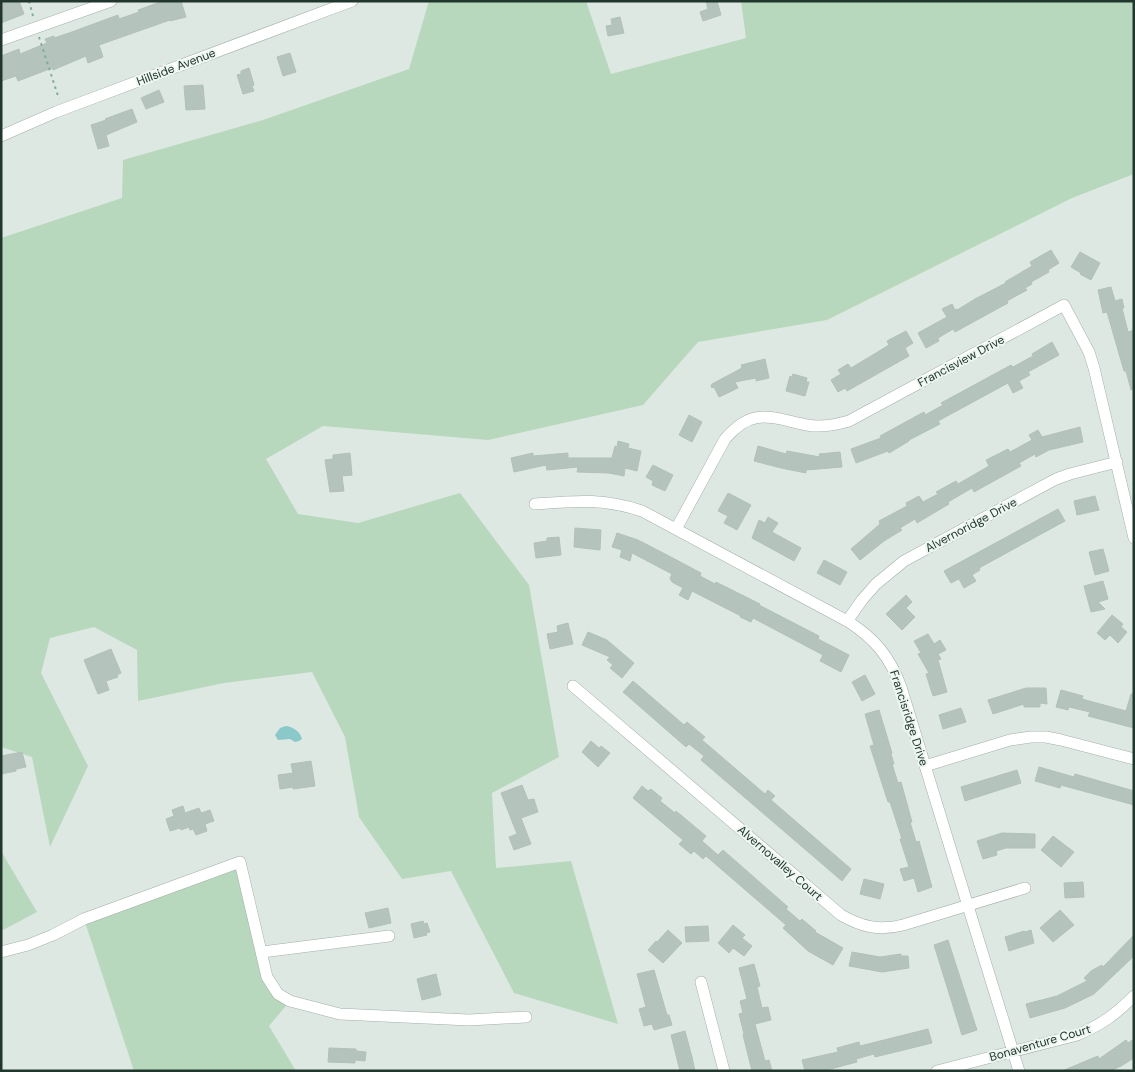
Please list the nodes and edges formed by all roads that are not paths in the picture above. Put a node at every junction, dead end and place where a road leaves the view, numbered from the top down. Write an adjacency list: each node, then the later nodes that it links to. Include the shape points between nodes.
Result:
1 (111, 1): 3 (street)
2 (352, 1): 4 (street, Hillside Avenue)
3 (1, 40)
4 (1, 136)
5 (1117, 462): 7 (street, Francisview Drive, via 1089,352 1064,305 849,421 816,426 771,416 750,419 741,424 725,439); 8 (street, Francisview Drive); 9 (street, Alvernoridge Drive, via 1056,478 904,561 876,584)
6 (536, 504): 7 (street, Francisridge Drive, via 585,500 606,502 642,511)
7 (676, 529): 9 (street, Francisridge Drive)
8 (1134, 538)
9 (849, 622): 12 (street, Francisridge Drive, via 881,648 891,663)
10 (573, 686): 14 (street, Alvernovalley Court, via 846,919 866,927 892,928)
11 (1134, 759): 12 (street, via 1061,740 1031,737 1010,740)
12 (925, 766): 14 (street, Francisridge Drive)
13 (1024, 888): 14 (street, Alvernovalley Court)
14 (968, 906): 21 (street, Francisridge Drive)
15 (389, 936): 17 (street)
16 (1, 952): 17 (street, via 28,945 84,919 240,862)
17 (262, 952): 20 (street, via 267,976 278,994 314,1008 340,1014 469,1020)
18 (701, 982): 22 (street)
19 (1134, 996): 21 (street, Bonaventure Court, via 1097,1026 1077,1035)
20 (526, 1017)
21 (1012, 1051): 23 (street, Bonaventure Court); 24 (street, Francisridge Drive)
22 (724, 1071)
23 (937, 1071)
24 (1019, 1071)

